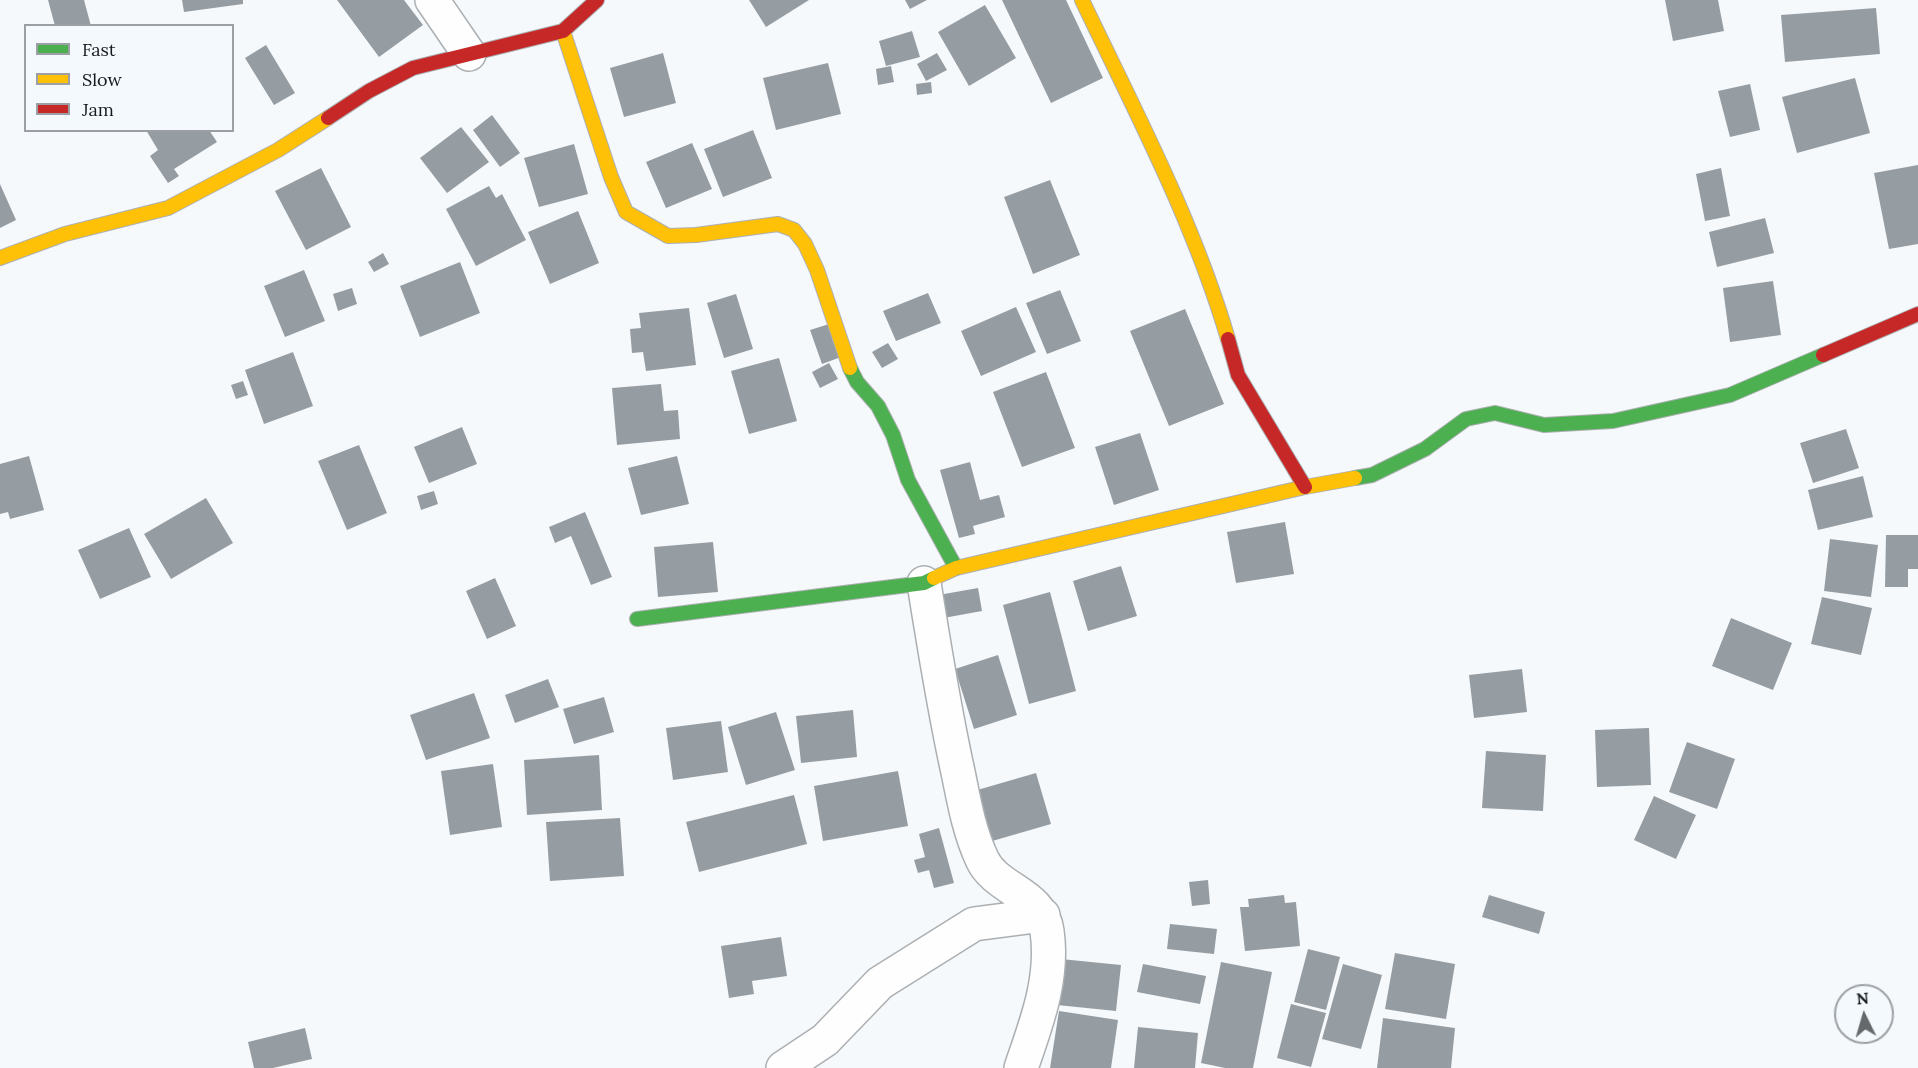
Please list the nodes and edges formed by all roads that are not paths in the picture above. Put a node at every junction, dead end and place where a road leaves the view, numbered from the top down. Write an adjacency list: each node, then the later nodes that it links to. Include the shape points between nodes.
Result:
1 (432, 0): 5 (street)
2 (597, 0): 4 (street)
3 (1082, 0): 8 (street, via 1184,215 1216,299 1238,375)
4 (563, 31): 5 (street); 9 (street, via 626,212 668,236 778,224 794,230 805,244 857,382 878,406 893,435 908,480)
5 (470, 54): 6 (street, via 413,68 369,91 278,150 168,208 65,234)
6 (0, 258)
7 (1918, 314): 8 (street, via 1730,395 1613,421 1544,425 1495,414 1466,419 1425,449 1372,475)
8 (1305, 486): 9 (street)
9 (956, 568): 10 (street)
10 (924, 583): 11 (street); 12 (street, via 969,825 983,862 1002,881 1029,898)
11 (637, 618)
12 (1043, 915): 13 (street, via 974,924 880,983 825,1040); 14 (street, via 1048,949 1043,1002)
13 (783, 1068)
14 (1021, 1068)

